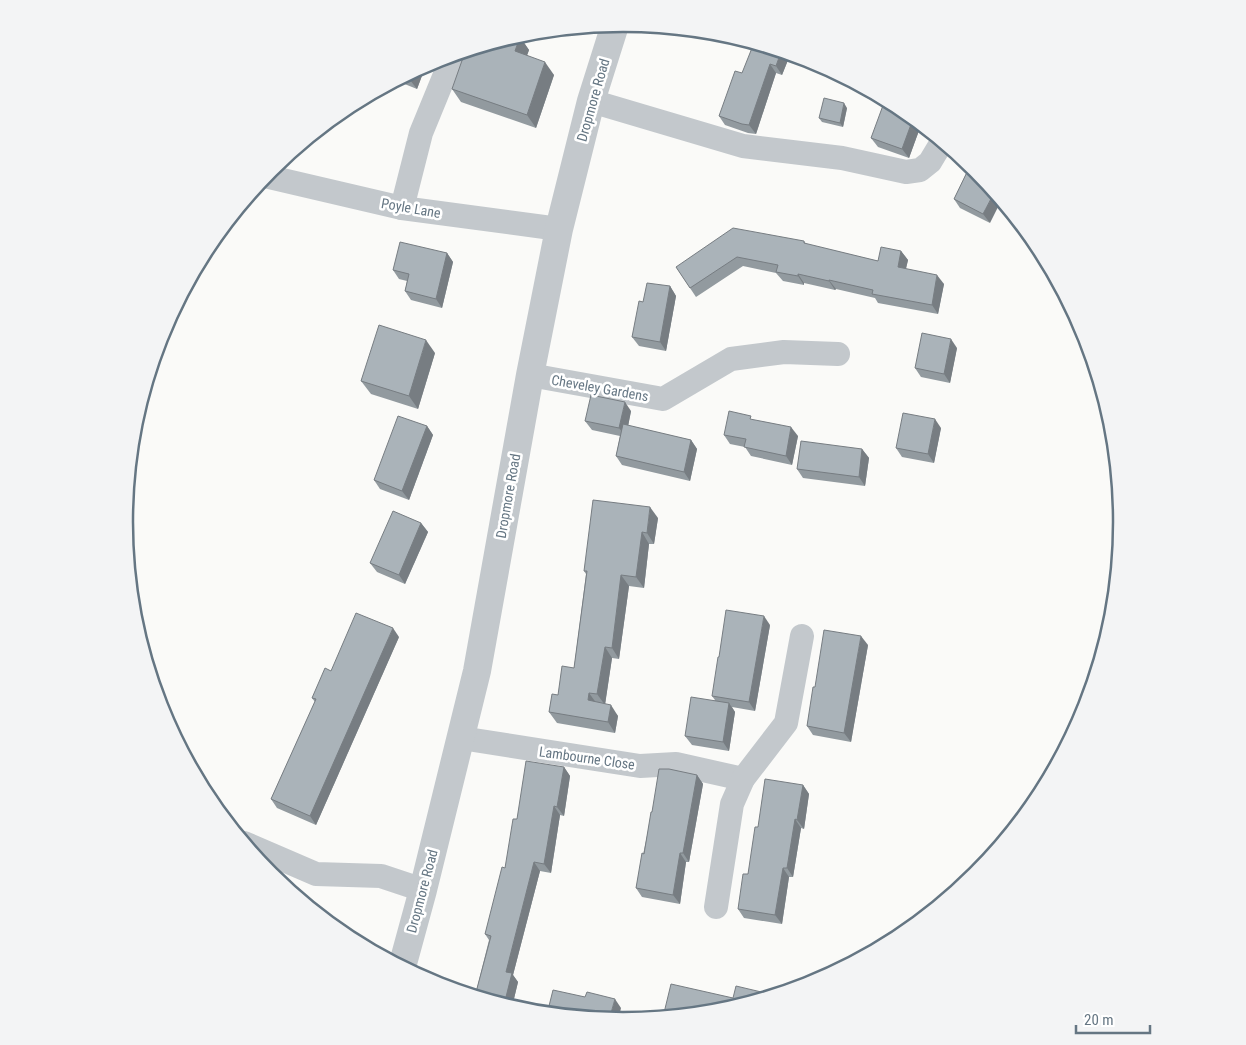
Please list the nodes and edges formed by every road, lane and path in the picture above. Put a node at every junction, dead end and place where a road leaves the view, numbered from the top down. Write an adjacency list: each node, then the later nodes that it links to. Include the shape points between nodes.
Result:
1 (613, 33): 3 (street, Dropmore Road)
2 (449, 65): 6 (street, via 421,133)
3 (591, 101): 4 (street, via 743,146 842,158 906,172 920,170 930,162); 7 (street, Dropmore Road)
4 (938, 148)
5 (275, 178): 6 (street, Poyle Lane)
6 (402, 208): 7 (street, Poyle Lane)
7 (559, 229): 9 (street, Dropmore Road)
8 (838, 354): 9 (street, Cheveley Gardens, via 784,352 731,359 663,399)
9 (530, 375): 11 (street, Dropmore Road, via 477,671)
10 (802, 636): 12 (street, via 786,723)
11 (461, 738): 12 (street, Lambourne Close, via 640,766 676,764); 14 (street, Dropmore Road)
12 (743, 779): 15 (street, via 732,804)
13 (256, 848): 14 (street, via 316,874 381,876)
14 (423, 890): 16 (street, Dropmore Road)
15 (716, 907)
16 (404, 961)

